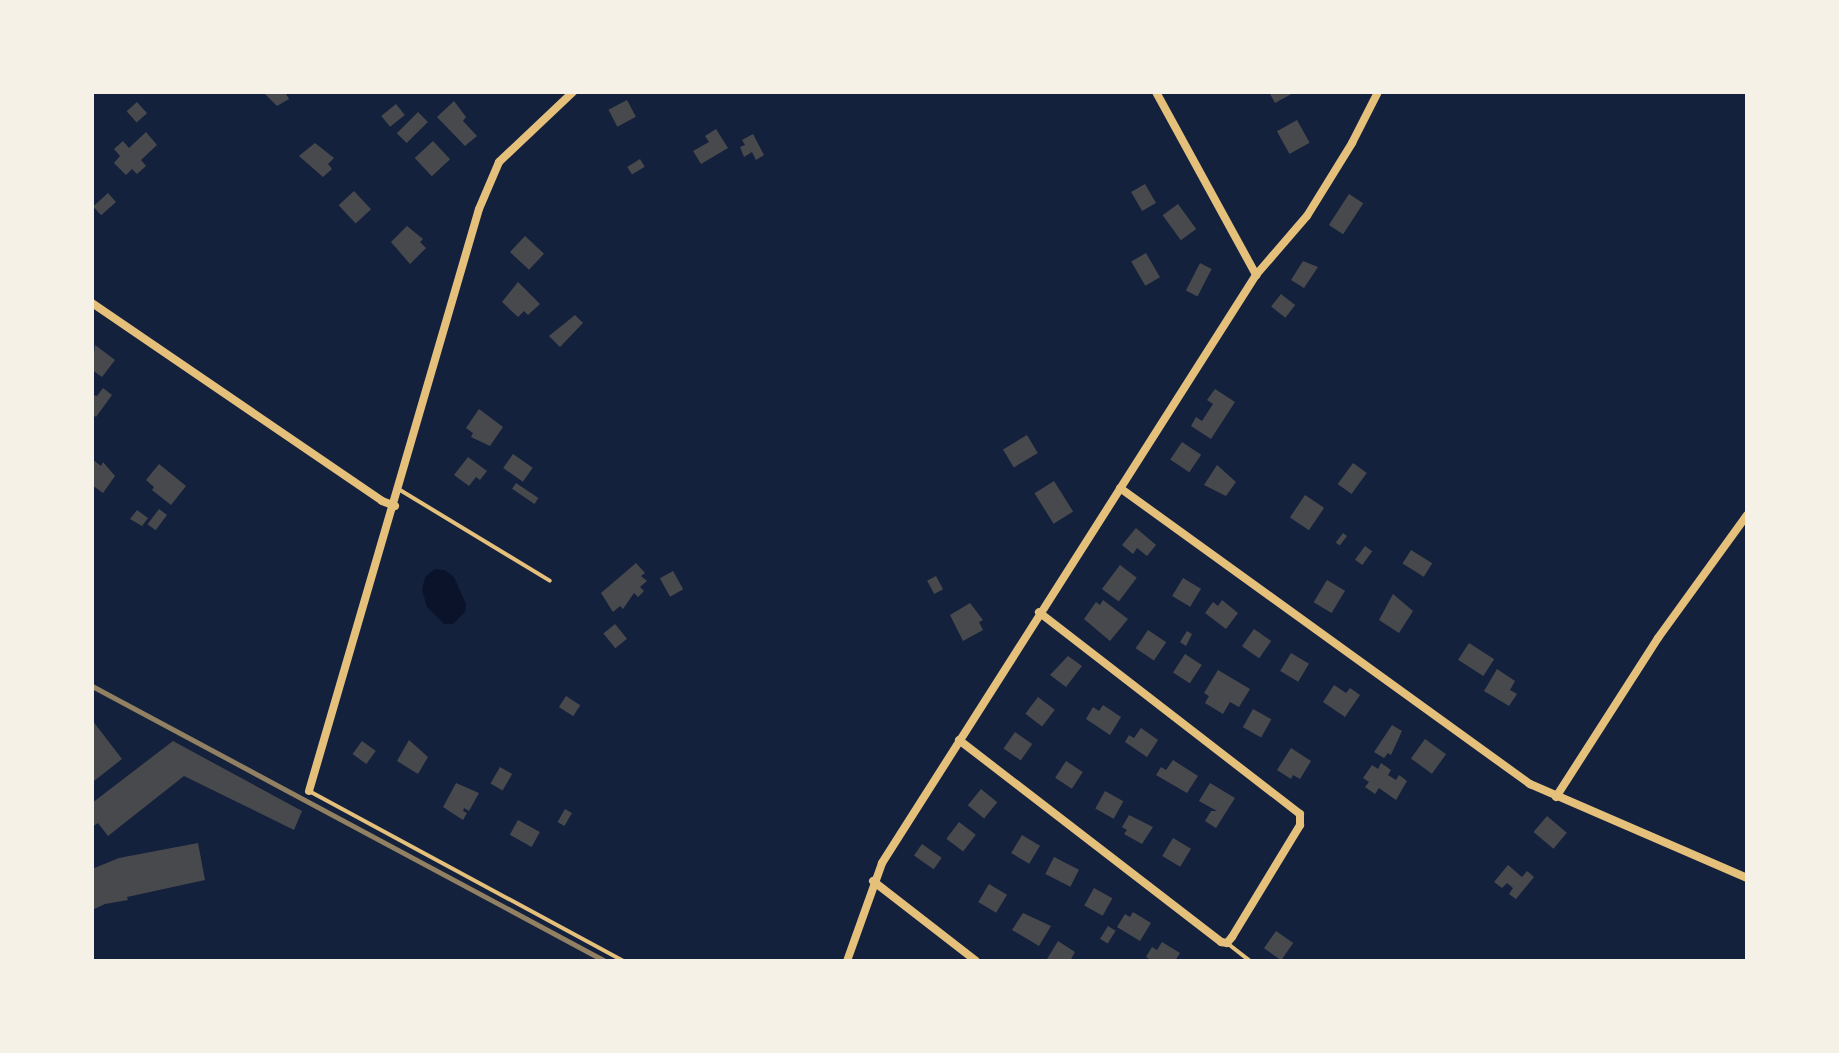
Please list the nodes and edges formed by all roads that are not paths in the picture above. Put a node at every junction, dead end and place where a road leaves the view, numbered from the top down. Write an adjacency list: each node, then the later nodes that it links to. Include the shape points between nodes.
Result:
1 (573, 92): 7 (street, via 499,162 479,209)
2 (1156, 92): 4 (street)
3 (1378, 92): 4 (street, via 1307,216)
4 (1256, 275): 6 (street)
5 (92, 303): 8 (street)
6 (1120, 488): 11 (street); 14 (street, via 1506,769)
7 (400, 490): 8 (street); 10 (lane)
8 (395, 506): 13 (street)
9 (1747, 515): 14 (street, via 1658,638)
10 (550, 581)
11 (1039, 612): 12 (street); 17 (street, via 1300,814 1300,825)
12 (959, 740): 16 (street); 17 (street)
13 (309, 791): 18 (lane)
14 (1556, 797): 15 (street)
15 (1747, 878)
16 (873, 881): 19 (street); 20 (street)
17 (1227, 943): 21 (lane)
18 (624, 961)
19 (847, 961)
20 (976, 961)
21 (1250, 961)

